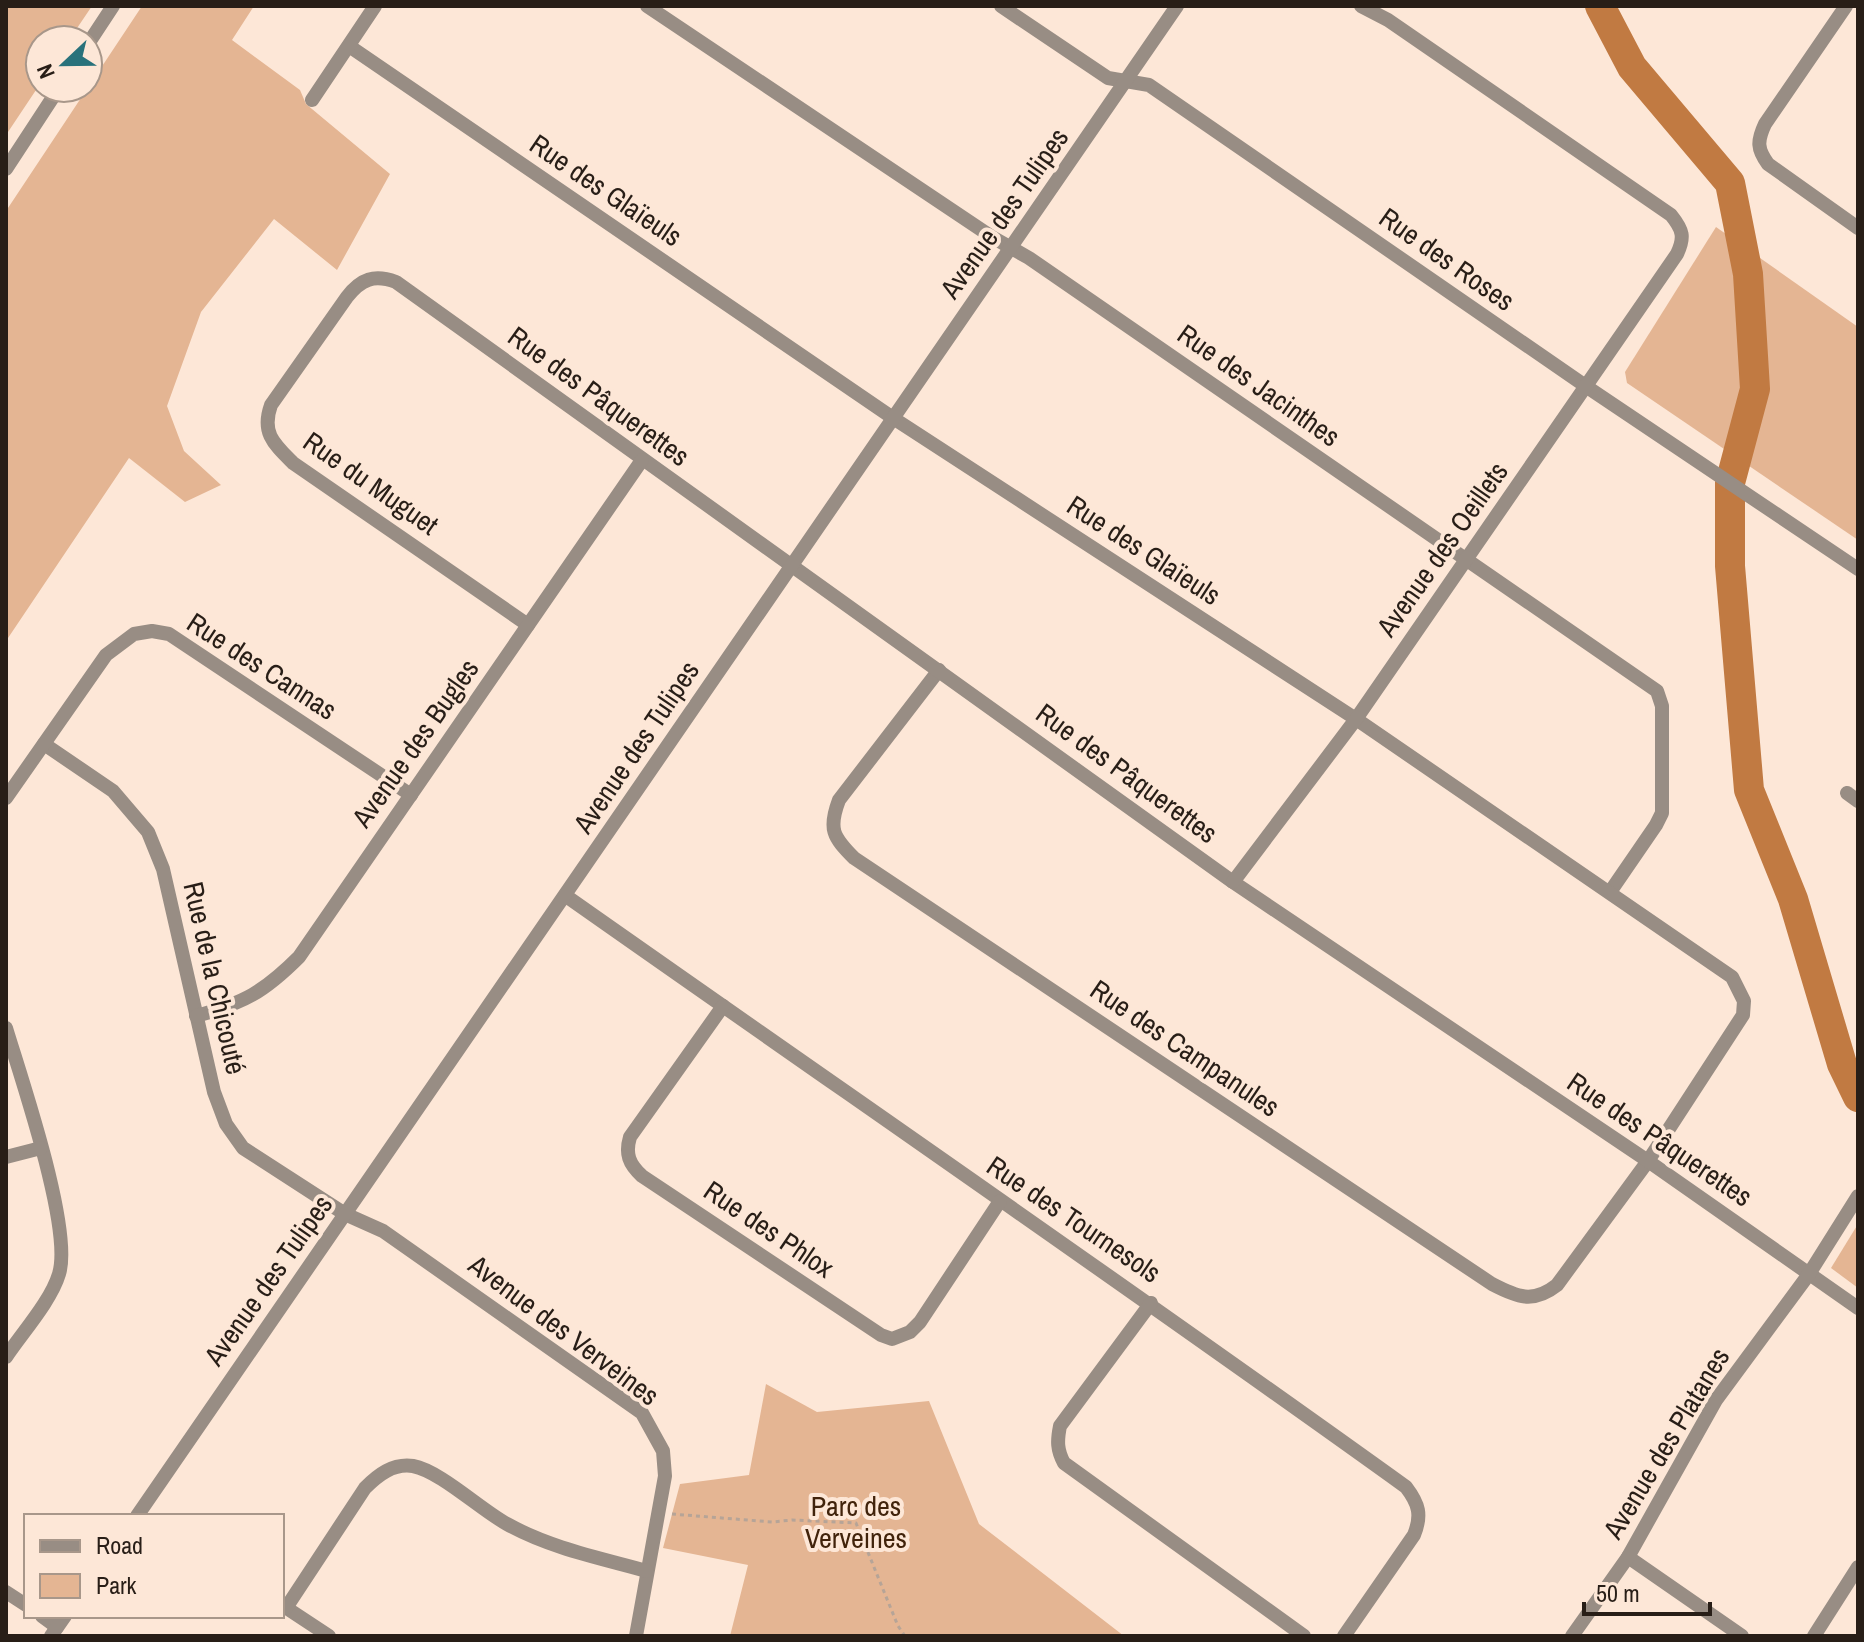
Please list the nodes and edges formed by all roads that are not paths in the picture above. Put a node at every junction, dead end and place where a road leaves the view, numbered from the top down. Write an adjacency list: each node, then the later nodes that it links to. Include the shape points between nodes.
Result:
1 (113, 6): 8 (street)
2 (375, 6): 9 (street)
3 (647, 6): 15 (street, Rue des Jacinthes)
4 (1001, 6): 10 (street, Rue des Roses, via 1108,78)
5 (1177, 6): 10 (street, Avenue des Tulipes)
6 (1361, 6): 17 (street, Avenue des Oeillets, via 1671,215 1681,228 1684,240 1677,254)
7 (1846, 6): 14 (street, via 1758,138 1759,152 1768,164)
8 (101, 24)
9 (349, 46): 11 (street); 18 (street, Rue des Glaïeuls)
10 (1125, 82): 15 (street, Avenue des Tulipes); 17 (street, Rue des Roses, via 1149,85)
11 (312, 100)
12 (49, 104): 13 (street)
13 (6, 169)
14 (1858, 228)
15 (1013, 248): 18 (street, Avenue des Tulipes); 20 (street, Rue des Jacinthes)
16 (369, 278): 19 (street, Rue des Pâquerettes, via 396,282); 23 (street, Rue du Muguet, via 357,284 271,405 265,421 270,435 293,463)
17 (1587, 387): 20 (street, Avenue des Oeillets); 22 (street, Rue des Roses)
18 (893, 418): 21 (street, Avenue des Tulipes); 25 (street, Rue des Glaïeuls)
19 (642, 460): 21 (street, Rue des Pâquerettes); 23 (street, Avenue des Bugles)
20 (1467, 559): 25 (street, Avenue des Oeillets); 30 (street, Rue des Jacinthes, via 1657,691 1662,813)
21 (792, 565): 24 (street, Rue des Pâquerettes); 31 (street, Avenue des Tulipes)
22 (1858, 569)
23 (528, 625): 27 (street, Avenue des Bugles)
24 (939, 670): 29 (street, Rue des Pâquerettes); 37 (street, Rue des Campanules, via 839,800 833,832 854,858 1512,1295 1544,1295 1557,1285)
25 (1356, 719): 29 (street, Avenue des Oeillets); 30 (street, Rue des Glaïeuls)
26 (44, 744): 27 (street, Rue des Cannas, via 106,655 134,634 152,631 169,634); 28 (street, Rue des Cannas); 33 (street, Rue de la Chicouté, via 113,791 148,832 163,869)
27 (411, 795): 33 (street, Avenue des Bugles, via 299,957 255,995)
28 (6, 798)
29 (1233, 882): 37 (street, Rue des Pâquerettes)
30 (1610, 892): 37 (street, Rue des Glaïeuls, via 1732,977 1744,1001 1734,1031)
31 (566, 896): 32 (street, Rue des Tournesols); 40 (street, Avenue des Tulipes)
32 (723, 1006): 39 (street, Rue des Tournesols); 39 (street, Rue des Phlox, via 630,1137 628,1161 642,1176 892,1339 920,1322)
33 (196, 1016): 40 (street, Rue de la Chicouté, via 214,1092 226,1124 243,1148)
34 (6, 1028): 35 (street)
35 (41, 1148): 36 (street); 44 (street, via 60,1231 59,1274)
36 (6, 1157)
37 (1648, 1161): 41 (street, Rue des Pâquerettes)
38 (1858, 1196): 41 (street, Avenue des Platanes)
39 (1000, 1201): 42 (street, Rue des Tournesols)
40 (345, 1214): 45 (street, Avenue des Tulipes); 48 (street, Avenue des Verveines, via 383,1231 642,1413 663,1451 665,1476)
41 (1809, 1274): 43 (street, Rue des Pâquerettes); 46 (street, Avenue des Platanes, via 1716,1400)
42 (1151, 1303): 54 (street, via 1060,1426 1058,1452 1064,1463); 55 (street, Rue des Tournesols, via 1406,1487 1415,1499 1420,1519 1414,1535)
43 (1858, 1308)
44 (6, 1357)
45 (144, 1514)
46 (1628, 1557): 56 (street, Avenue des Platanes); 57 (street)
47 (1858, 1567): 58 (street)
48 (647, 1571): 51 (street, via 548,1544 506,1524 429,1472 396,1467 365,1488); 53 (street, Avenue des Verveines)
49 (6, 1592): 50 (street)
50 (24, 1604)
51 (284, 1606): 52 (street)
52 (329, 1636)
53 (636, 1636)
54 (1304, 1636)
55 (1344, 1636)
56 (1572, 1636)
57 (1742, 1636)
58 (1814, 1636)

